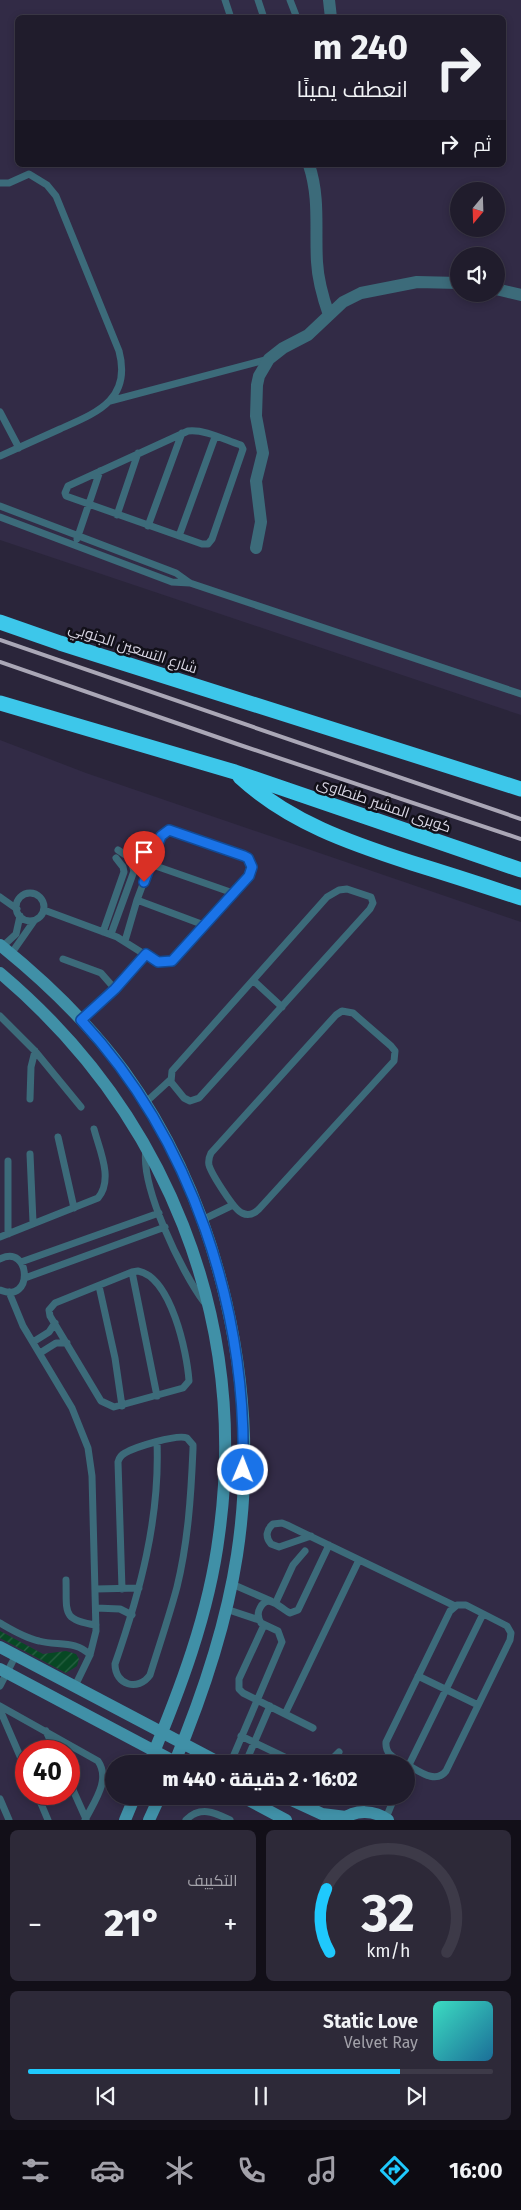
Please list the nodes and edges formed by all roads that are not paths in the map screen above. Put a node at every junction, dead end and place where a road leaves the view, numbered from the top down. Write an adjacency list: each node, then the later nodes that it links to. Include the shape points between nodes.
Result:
1 (225, 0): 5 (lane)
2 (258, 0): 6 (lane)
3 (290, 0): 7 (lane)
4 (329, 0): 8 (street)
5 (230, 15)
6 (263, 15)
7 (296, 15)
8 (331, 15)
9 (309, 167): 14 (street, via 318,207 319,282)
10 (0, 184): 16 (lane, via 29,174 47,185 56,196 121,360 121,377)
11 (450, 283): 14 (street, via 417,282 370,290 343,302)
12 (505, 291): 13 (street)
13 (521, 295)
14 (329, 315): 15 (street, via 308,335)
15 (269, 359): 16 (lane); 32 (street, via 257,385 256,416 263,448 256,481 260,522)
16 (110, 401): 20 (lane, via 97,412)
17 (1, 415): 20 (lane)
18 (182, 433): 19 (lane, via 193,430); 21 (lane); 28 (lane)
19 (215, 437): 30 (lane); 30 (lane, via 241,445 243,449 212,539 205,545)
20 (19, 448): 22 (lane)
21 (138, 453): 23 (lane); 26 (lane)
22 (0, 456)
23 (100, 471): 24 (lane); 24 (lane, via 66,489 66,496 70,499)
24 (89, 505): 26 (lane); 29 (lane)
25 (0, 506): 29 (lane)
26 (117, 515): 28 (lane)
27 (0, 517): 31 (lane)
28 (148, 526): 30 (lane)
29 (78, 536): 31 (lane); 33 (lane, via 176,573)
30 (179, 536)
31 (75, 545): 33 (lane, via 172,582)
32 (256, 548)
33 (190, 583): 35 (lane)
34 (0, 622): 38 (highway, شارع التسعين الجنوبي)
35 (521, 694)
36 (0, 703): 37 (highway)
37 (235, 772): 42 (highway, كوبرى المشير طنطاوى); 45 (highway, via 269,800 325,832)
38 (521, 789)
39 (118, 850): 53 (lane, via 130,858 134,871)
40 (116, 858): 52 (lane, via 124,872)
41 (150, 864): 43 (lane); 43 (lane, via 166,831 190,837 248,858 251,872); 46 (lane)
42 (521, 870)
43 (233, 893): 51 (lane)
44 (0, 897): 47 (lane)
45 (521, 898)
46 (137, 900): 51 (lane); 54 (lane)
47 (17, 909): 48 (lane, via 20,898 31,894 41,899); 49 (lane)
48 (44, 910): 50 (lane); 52 (lane)
49 (20, 916): 50 (lane, via 24,920); 55 (lane, via 16,934)
50 (34, 920): 55 (lane)
51 (204, 925): 56 (lane, via 172,961 158,962)
52 (104, 932): 53 (lane)
53 (111, 934): 54 (lane)
54 (125, 941): 56 (lane)
55 (4, 949): 63 (street)
56 (146, 954): 60 (lane)
57 (63, 959): 60 (lane, via 101,973)
58 (0, 973): 72 (street, via 86,1059 128,1115)
59 (254, 981): 61 (lane); 61 (lane, via 330,894 347,889 371,897 370,909); 65 (lane, via 172,1071)
60 (115, 989): 63 (lane)
61 (282, 1007): 65 (lane, via 197,1100 184,1098)
62 (2, 1020): 64 (lane)
63 (81, 1020): 67 (street)
64 (35, 1051): 66 (lane, via 30,1067); 68 (lane)
65 (170, 1080): 67 (lane)
66 (30, 1099)
67 (145, 1103): 70 (street)
68 (81, 1107)
69 (94, 1129): 76 (lane, via 106,1175 105,1187 94,1201)
70 (163, 1135): 72 (street); 78 (street)
71 (58, 1137): 76 (lane)
72 (146, 1146): 77 (lane, via 146,1178); 90 (street, via 184,1227)
73 (30, 1154): 79 (lane)
74 (8, 1161): 81 (lane)
75 (233, 1205): 75 (lane, via 242,1214 256,1212 394,1061 394,1048 353,1013 342,1011 336,1015 211,1153 210,1166); 78 (lane)
76 (74, 1208): 79 (lane)
77 (159, 1213): 80 (lane); 84 (lane)
78 (202, 1220): 103 (street, via 220,1272 234,1339 242,1408 241,1515)
79 (33, 1222): 81 (lane)
80 (165, 1227): 86 (lane); 90 (lane, via 186,1275)
81 (8, 1234): 82 (lane)
82 (0, 1237)
83 (0, 1259): 84 (lane, via 13,1258)
84 (21, 1262): 86 (lane)
85 (132, 1272): 87 (lane); 95 (lane); 95 (lane, via 144,1272 155,1279 174,1316 184,1350 188,1384)
86 (25, 1278): 89 (lane, via 20,1288)
87 (99, 1286): 91 (lane, via 52,1305 49,1314); 96 (lane)
88 (0, 1290): 89 (lane)
89 (9, 1292): 92 (lane)
90 (209, 1308): 131 (street, via 218,1352 224,1418 223,1507 215,1563 201,1621)
91 (55, 1323): 92 (lane, via 49,1332); 93 (lane)
92 (33, 1342): 94 (lane)
93 (67, 1343): 94 (lane, via 56,1343); 96 (lane, via 101,1401 109,1406)
94 (40, 1353): 106 (lane, via 75,1414 88,1448)
95 (157, 1396): 96 (lane)
96 (122, 1406)
97 (158, 1442): 104 (lane, via 126,1452 118,1462); 105 (lane, via 151,1533); 112 (lane, via 183,1436 192,1445 190,1512 177,1585 150,1675 142,1683 131,1685 125,1684 117,1675 115,1664)
98 (310, 1536): 98 (lane, via 277,1523 269,1527 267,1536 271,1544 279,1547); 99 (lane)
99 (329, 1545): 101 (lane); 107 (lane, via 298,1610 288,1612)
100 (305, 1551): 107 (lane, via 293,1565)
101 (359, 1560): 108 (lane); 128 (lane)
102 (66, 1580): 115 (lane, via 70,1617)
103 (232, 1584): 107 (lane); 110 (street)
104 (122, 1588): 105 (lane); 106 (lane)
105 (139, 1588): 112 (lane)
106 (96, 1589): 109 (lane)
107 (273, 1602): 114 (lane, via 261,1605 258,1610)
108 (454, 1606): 111 (lane, via 466,1605); 120 (lane)
109 (96, 1608): 112 (lane, via 120,1609); 115 (lane)
110 (226, 1609): 114 (lane); 135 (street, via 210,1668)
111 (483, 1614): 123 (lane); 126 (lane, via 507,1626 511,1636)
112 (132, 1615)
113 (0, 1623): 118 (lane, via 30,1639 76,1646)
114 (261, 1623): 124 (lane, via 238,1683 241,1692); 124 (lane, via 278,1631 282,1642)
115 (96, 1625): 118 (lane)
116 (0, 1647): 117 (street)
117 (16, 1655): 119 (lane); 122 (street)
118 (90, 1655): 122 (lane)
119 (4, 1671): 121 (lane); 137 (street)
120 (418, 1676): 123 (lane); 147 (lane, via 386,1742)
121 (0, 1686)
122 (75, 1686): 131 (street)
123 (446, 1690): 126 (lane); 148 (lane)
124 (256, 1700): 125 (lane); 132 (lane)
125 (270, 1706): 128 (lane); 134 (lane)
126 (478, 1706): 149 (lane, via 444,1774 433,1778)
127 (0, 1708): 130 (lane); 136 (lane)
128 (285, 1714): 129 (lane)
129 (313, 1728)
130 (46, 1731): 133 (lane); 163 (lane, via 94,1757 101,1766 103,1782)
131 (162, 1732): 135 (street); 137 (street)
132 (241, 1736): 134 (lane); 143 (lane)
133 (50, 1740)
134 (254, 1742): 144 (lane); 145 (lane)
135 (183, 1743): 141 (street); 142 (street)
136 (15, 1744)
137 (154, 1751): 139 (street); 140 (street)
138 (339, 1752): 146 (lane)
139 (152, 1755)
140 (161, 1755)
141 (179, 1755)
142 (205, 1755)
143 (234, 1755)
144 (249, 1755)
145 (281, 1755)
146 (336, 1755)
147 (390, 1755)
148 (413, 1755)
149 (415, 1770)
150 (0, 1799): 161 (lane)
151 (41, 1805): 162 (lane)
152 (79, 1805): 163 (lane)
153 (131, 1805): 164 (street)
154 (156, 1805): 165 (street)
155 (258, 1805): 167 (street)
156 (302, 1805): 158 (street, via 322,1814)
157 (392, 1805): 160 (lane)
158 (344, 1818): 160 (street, via 366,1812)
159 (226, 1819): 166 (lane, via 205,1811)
160 (387, 1819)
161 (9, 1820)
162 (48, 1820)
163 (86, 1820)
164 (124, 1820)
165 (149, 1820)
166 (186, 1820)
167 (286, 1820)

